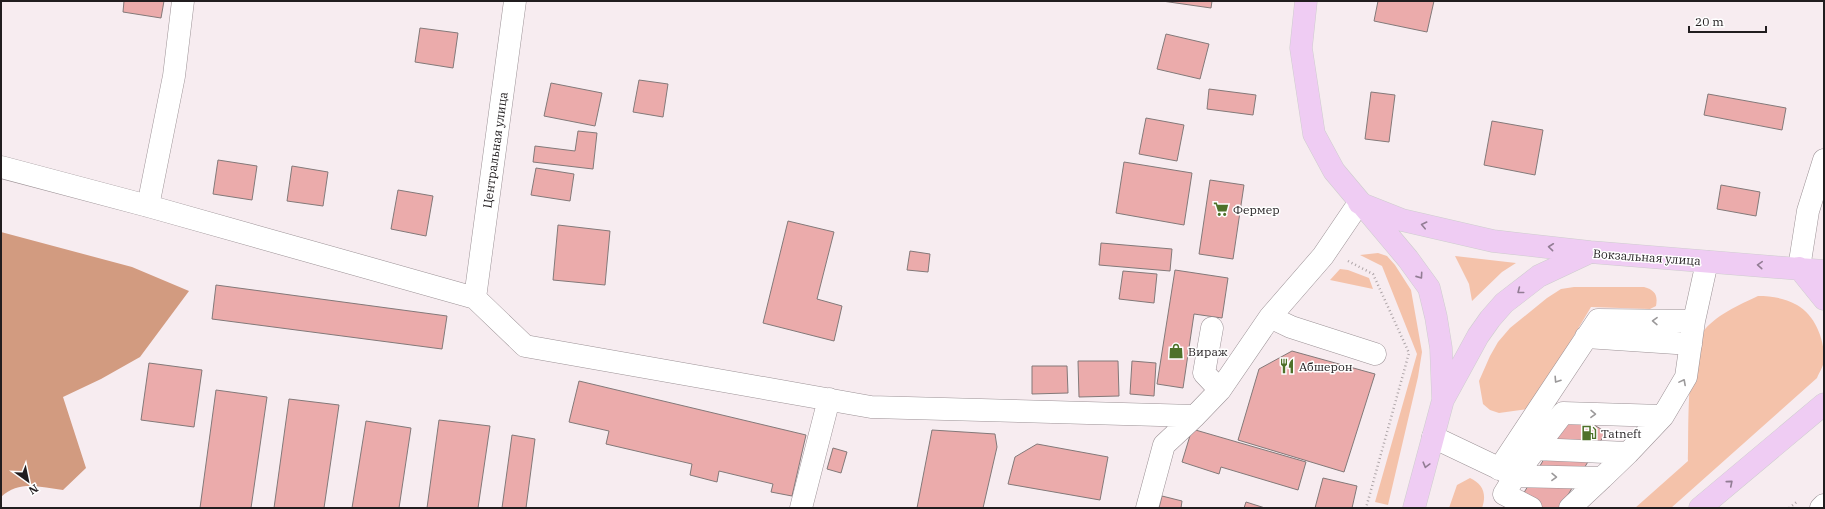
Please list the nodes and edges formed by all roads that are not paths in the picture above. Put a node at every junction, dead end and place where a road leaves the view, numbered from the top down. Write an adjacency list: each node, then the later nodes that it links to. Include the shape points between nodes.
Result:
1 (183, 1): 7 (street, via 174,76)
2 (515, 1): 12 (street, Центральная улица)
3 (1306, 1): 6 (main road, via 1301,48 1314,134 1334,171)
4 (1824, 160): 10 (street, via 1808,211)
5 (1, 167): 7 (street)
6 (1359, 203): 8 (main road, one-way to 6, via 1493,241 1402,220); 14 (street, via 1323,256); 22 (main road, one-way to 22, via 1408,259 1428,288 1441,348)
7 (148, 206): 12 (street)
8 (1590, 252): 9 (main road, Вокзальная улица); 22 (main road, Вокзальная улица, one-way to 22, via 1539,276 1504,303 1478,336)
9 (1707, 262): 10 (main road, Вокзальная улица, one-way to 9); 15 (street)
10 (1799, 268): 11 (main road, Вокзальная улица); 13 (main road)
11 (1824, 271)
12 (475, 298): 21 (street, via 525,346)
13 (1824, 299)
14 (1270, 316): 19 (street, via 1292,327); 20 (street)
15 (1694, 321): 17 (street, one-way to 17, via 1598,320); 18 (street)
16 (1212, 328): 20 (street, via 1204,373)
17 (1586, 337): 18 (street); 29 (street, one-way to 29)
18 (1691, 344): 25 (street, one-way to 18, via 1686,377)
19 (1375, 354)
20 (1220, 390): 24 (street)
21 (829, 399): 24 (street, via 871,406); 32 (street)
22 (1443, 400): 26 (main road, Вокзальная улица)
23 (1823, 406): 37 (main road, one-way to 23)
24 (1195, 416): 33 (street, via 1164,445)
25 (1663, 416): 27 (street, one-way to 25, via 1563,413); 28 (street)
26 (1433, 437): 29 (street); 34 (main road, Вокзальная улица, one-way to 34)
27 (1535, 449): 28 (street); 29 (street)
28 (1628, 453): 30 (street)
29 (1507, 472): 30 (street, one-way to 30); 35 (street, via 1504,494)
30 (1602, 478): 36 (street)
31 (1824, 506): 38 (street)
32 (801, 508)
33 (1148, 508)
34 (1414, 508)
35 (1531, 508)
36 (1570, 508)
37 (1700, 508)
38 (1821, 508)

